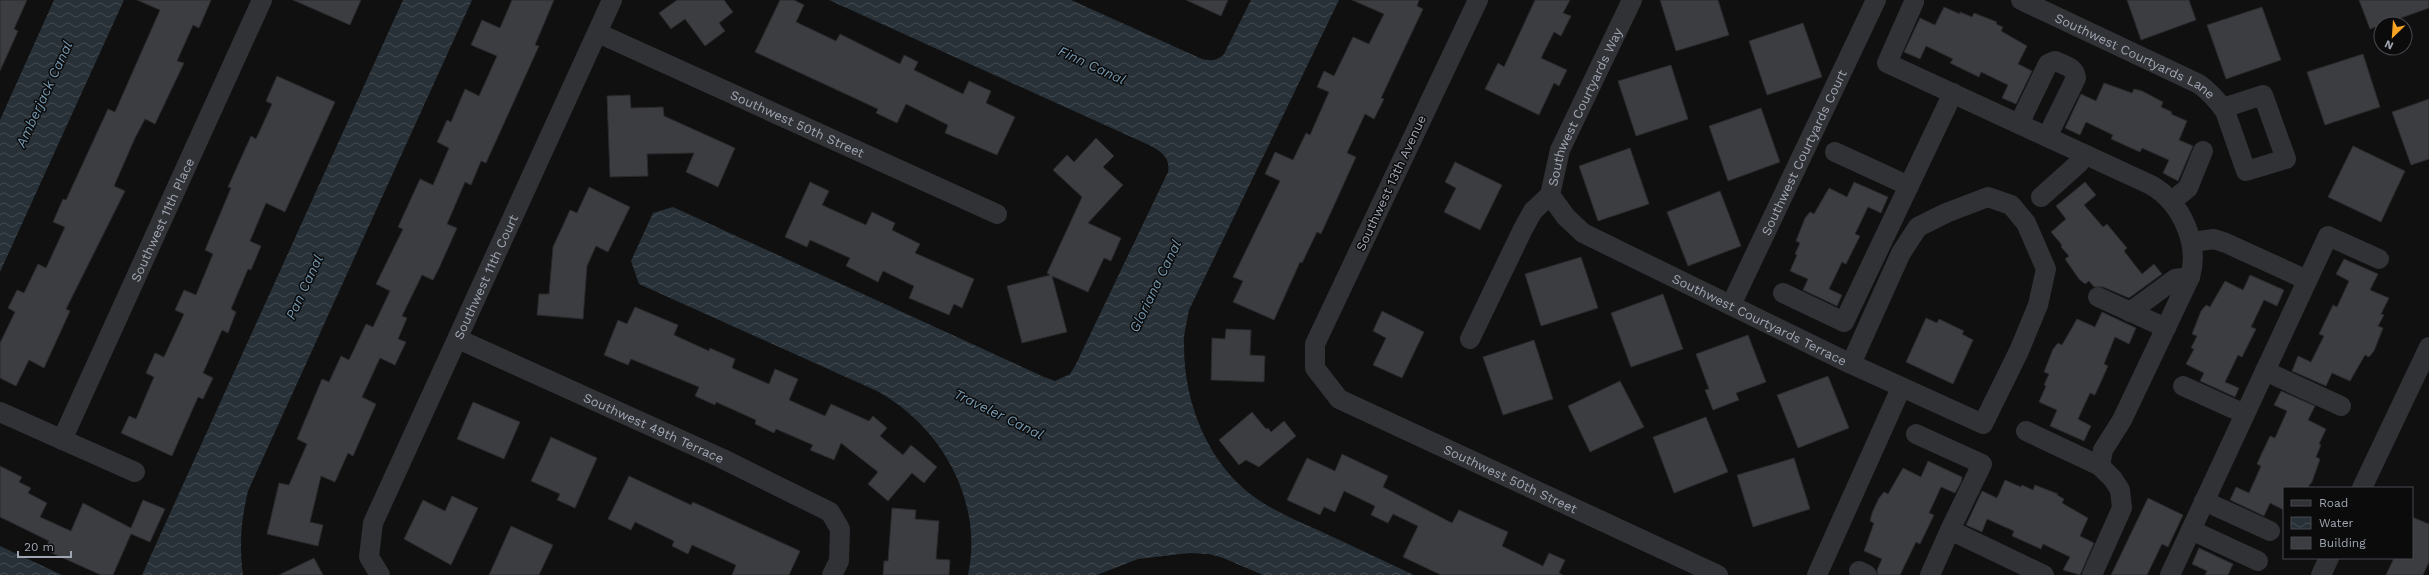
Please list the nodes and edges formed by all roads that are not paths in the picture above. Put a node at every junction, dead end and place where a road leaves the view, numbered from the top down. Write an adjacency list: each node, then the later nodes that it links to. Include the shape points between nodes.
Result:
1 (262, 0): 43 (street, Southwest 11th Place)
2 (612, 0): 8 (street, Southwest 11th Court)
3 (1478, 0): 34 (street, Southwest 13th Avenue, via 1315,344)
4 (1632, 0): 17 (street, Southwest Courtyards Way, via 1560,150)
5 (1876, 0): 27 (street, Southwest Courtyards Court)
6 (2021, 0): 10 (street, Southwest Courtyards Lane, via 2199,84 2214,95)
7 (1914, 2): 9 (street, via 1887,63)
8 (598, 33): 20 (street, Southwest 50th Street); 30 (street, Southwest 11th Court)
9 (1953, 93): 11 (street); 16 (street)
10 (2223, 108)
11 (2019, 124): 12 (street); 12 (street, via 2048,64 2055,61 2071,68 2076,73 2076,78)
12 (2047, 137): 15 (street)
13 (2203, 151): 19 (street, via 2188,188)
14 (1835, 152): 16 (street)
15 (2084, 154): 18 (street, via 2079,163); 19 (street, via 2152,185)
16 (1909, 186): 25 (street, via 1844,322)
17 (1550, 195): 27 (street, Southwest Courtyards Terrace, via 1566,217 1583,233); 31 (street, Southwest Courtyards Way, via 1533,211 1523,229)
18 (2041, 197)
19 (2172, 201): 21 (street)
20 (997, 214)
21 (2192, 242): 23 (street, via 2194,258); 24 (street, via 2214,239)
22 (2379, 259): 24 (street, via 2328,236)
23 (2190, 278): 28 (street, via 2175,278); 29 (street)
24 (2307, 280): 35 (street)
25 (1783, 293)
26 (2098, 297): 28 (street)
27 (1731, 305): 33 (street, Southwest Courtyards Terrace)
28 (2130, 312): 29 (street)
29 (2166, 328): 44 (street, via 2122,420 2103,450)
30 (458, 339): 53 (street, Southwest 11th Court, via 373,523 369,557); 54 (street, Southwest 49th Terrace, via 735,465 830,512 840,529 839,561)
31 (1470, 339)
32 (2429, 347): 46 (street)
33 (1851, 364): 37 (street, Southwest Courtyards Terrace); 37 (street, Southwest Courtyards Terrace, via 1901,253 1918,227 1946,212 1988,198 2011,205 2026,223 2046,269 2038,305 2019,351 1983,424)
34 (1315, 368): 55 (street, Southwest 50th Street, via 1339,399)
35 (2265, 371): 38 (street); 40 (street)
36 (2183, 386): 40 (street)
37 (1901, 388): 56 (street)
38 (2341, 406)
39 (0, 412): 43 (street)
40 (2245, 414): 47 (street)
41 (2026, 431): 44 (street)
42 (1916, 434): 48 (street, via 1982,464)
43 (62, 440): 45 (street)
44 (2100, 466): 59 (street, via 2113,478 2120,490 2122,508)
45 (135, 472)
46 (2362, 487)
47 (2204, 501): 49 (street); 50 (street)
48 (1950, 530): 57 (street); 58 (street)
49 (2191, 530): 52 (street); 60 (street)
50 (2270, 531)
51 (2329, 559): 61 (street)
52 (2258, 561)
53 (380, 575)
54 (832, 575)
55 (1718, 575)
56 (1817, 575)
57 (1930, 575)
58 (2044, 575)
59 (2092, 575)
60 (2170, 575)
61 (2321, 575)

